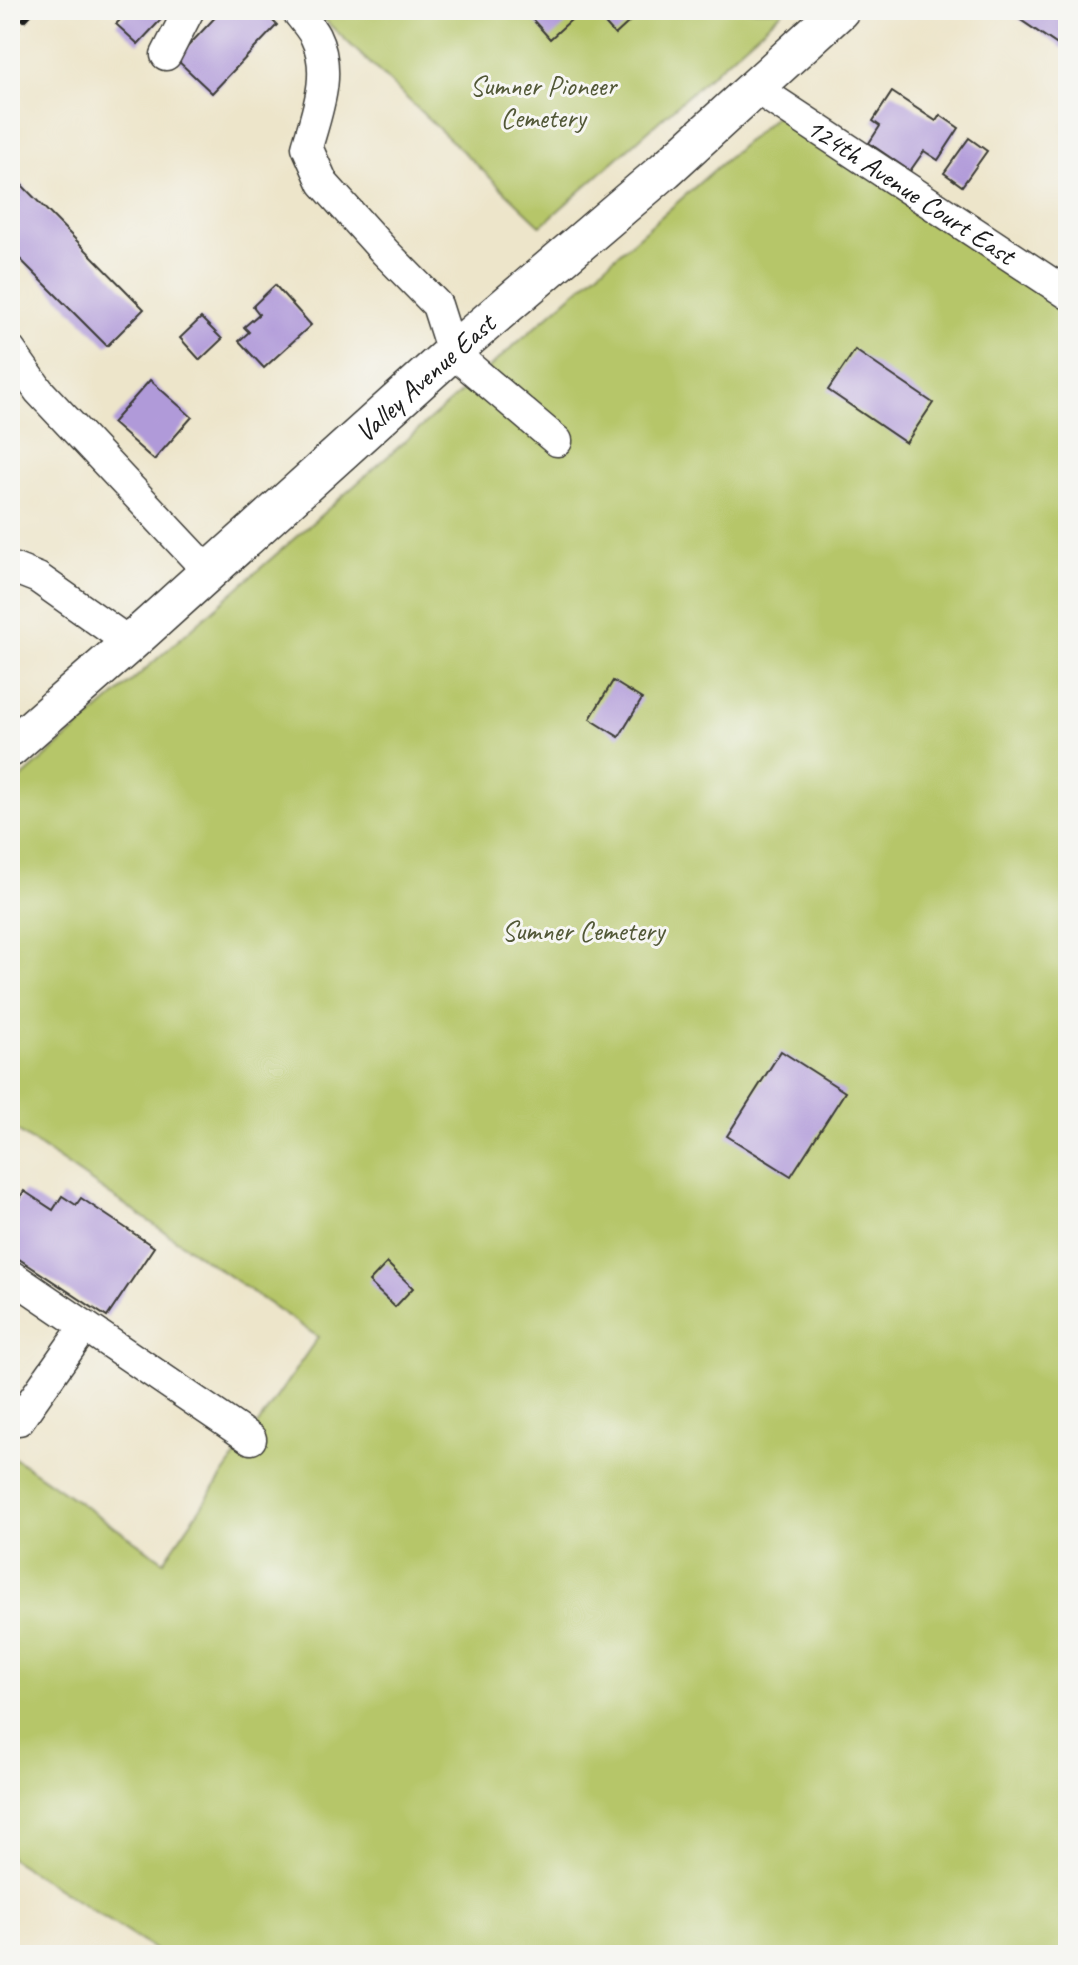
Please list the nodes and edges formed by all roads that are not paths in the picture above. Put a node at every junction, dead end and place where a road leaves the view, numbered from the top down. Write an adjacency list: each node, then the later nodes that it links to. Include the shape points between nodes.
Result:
1 (189, 10): 4 (street)
2 (296, 10): 8 (street, via 315,37 324,63 321,99 307,147 323,183 437,305)
3 (840, 10): 5 (main road, Valley Avenue East)
4 (166, 55)
5 (754, 87): 6 (street, 124th Avenue Court East); 8 (main road, Valley Avenue East)
6 (1068, 294)
7 (10, 350): 11 (street, via 39,391)
8 (452, 352): 9 (street); 11 (main road, Valley Avenue East)
9 (557, 441)
10 (10, 567): 12 (street, via 38,578)
11 (209, 572): 12 (main road, Valley Avenue East)
12 (130, 643): 13 (main road, Valley Avenue East)
13 (10, 748)
14 (10, 1275): 15 (street)
15 (85, 1326): 16 (street, via 19,1420); 17 (street)
16 (10, 1415)
17 (251, 1439)

